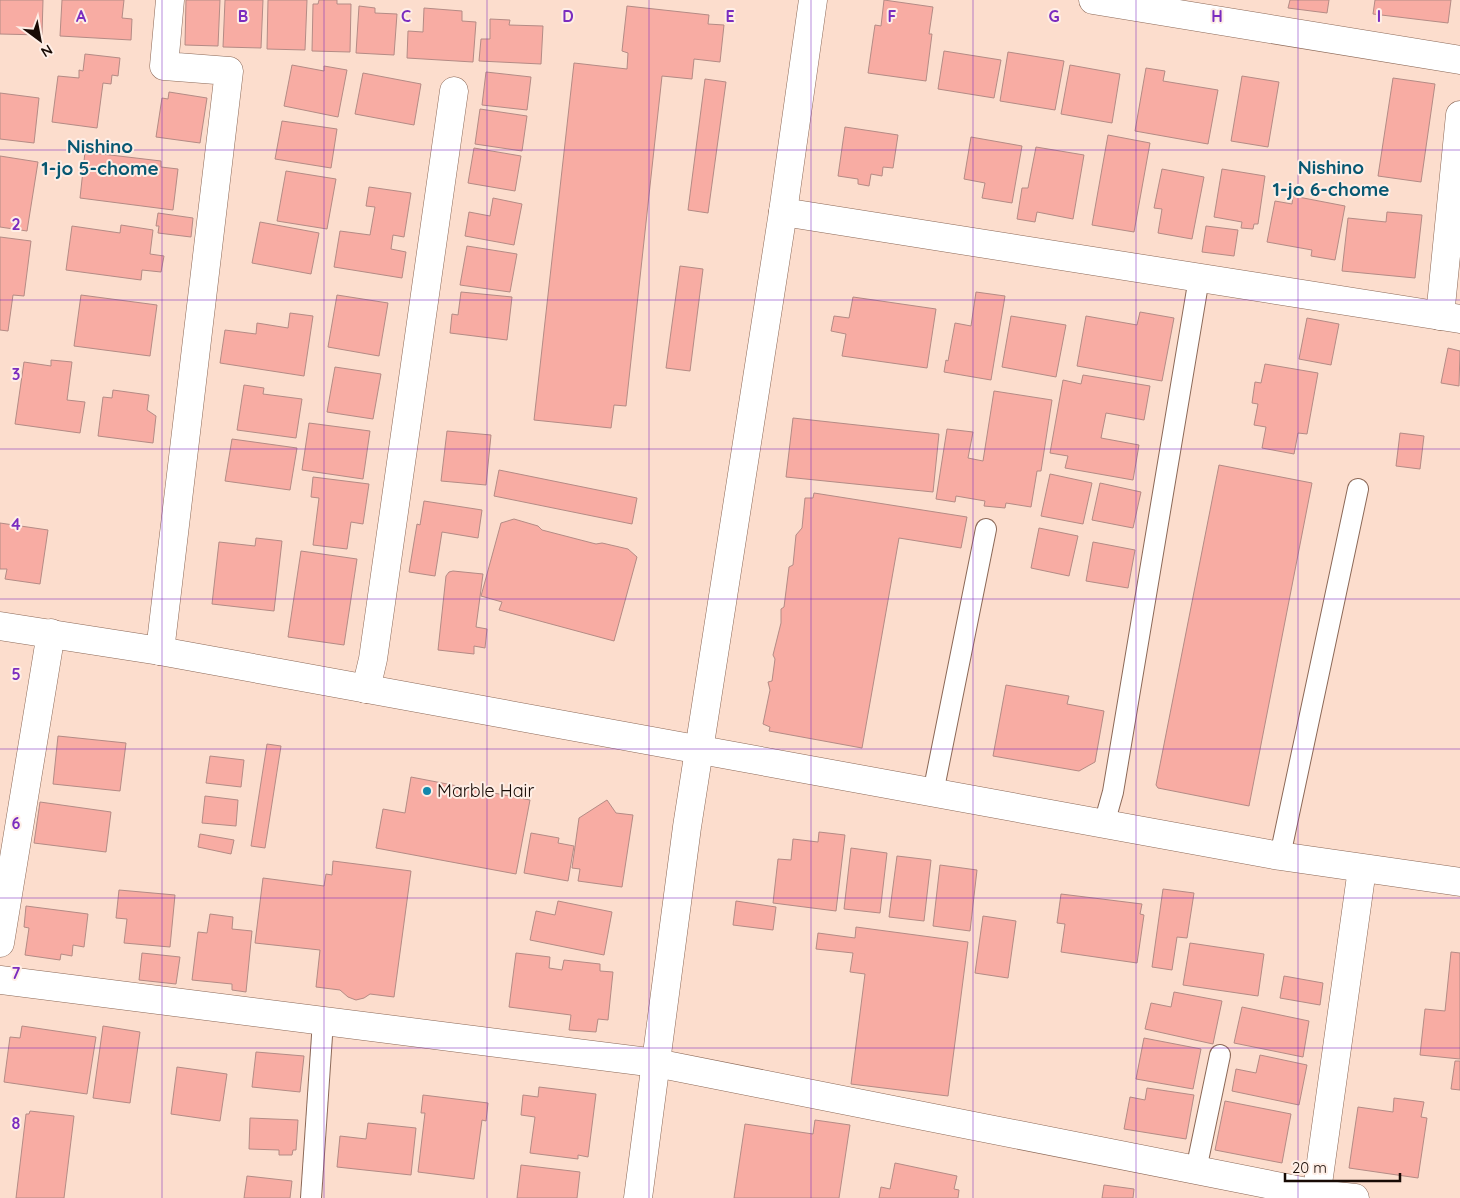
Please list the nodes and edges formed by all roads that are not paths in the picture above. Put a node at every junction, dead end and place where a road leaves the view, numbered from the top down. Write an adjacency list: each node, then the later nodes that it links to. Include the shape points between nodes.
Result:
1 (170, 0): 14 (street, via 164,66 230,71)
2 (813, 0): 7 (street)
3 (1107, 1): 4 (street)
4 (1460, 60)
5 (454, 91): 15 (street, via 373,659)
6 (1460, 115): 9 (street)
7 (783, 212): 8 (street); 16 (street)
8 (1199, 278): 9 (street); 18 (lane, via 1113,792)
9 (1450, 318)
10 (1358, 489): 19 (lane)
11 (986, 529): 17 (lane)
12 (0, 626): 13 (street)
13 (51, 633): 14 (street); 22 (street)
14 (160, 651): 15 (street)
15 (366, 689): 16 (street)
16 (700, 750): 17 (street); 26 (street, via 686,827)
17 (933, 793): 18 (street)
18 (1104, 824): 19 (street)
19 (1280, 856): 20 (street)
20 (1362, 869): 21 (street); 28 (street)
21 (1460, 882)
22 (0, 943)
23 (0, 980): 24 (street)
24 (324, 1021): 26 (street); 29 (lane)
25 (1220, 1055): 27 (lane)
26 (656, 1063): 27 (street); 30 (street)
27 (1196, 1170): 28 (street)
28 (1317, 1196): 31 (street)
29 (310, 1198)
30 (638, 1198)
31 (1355, 1198)

